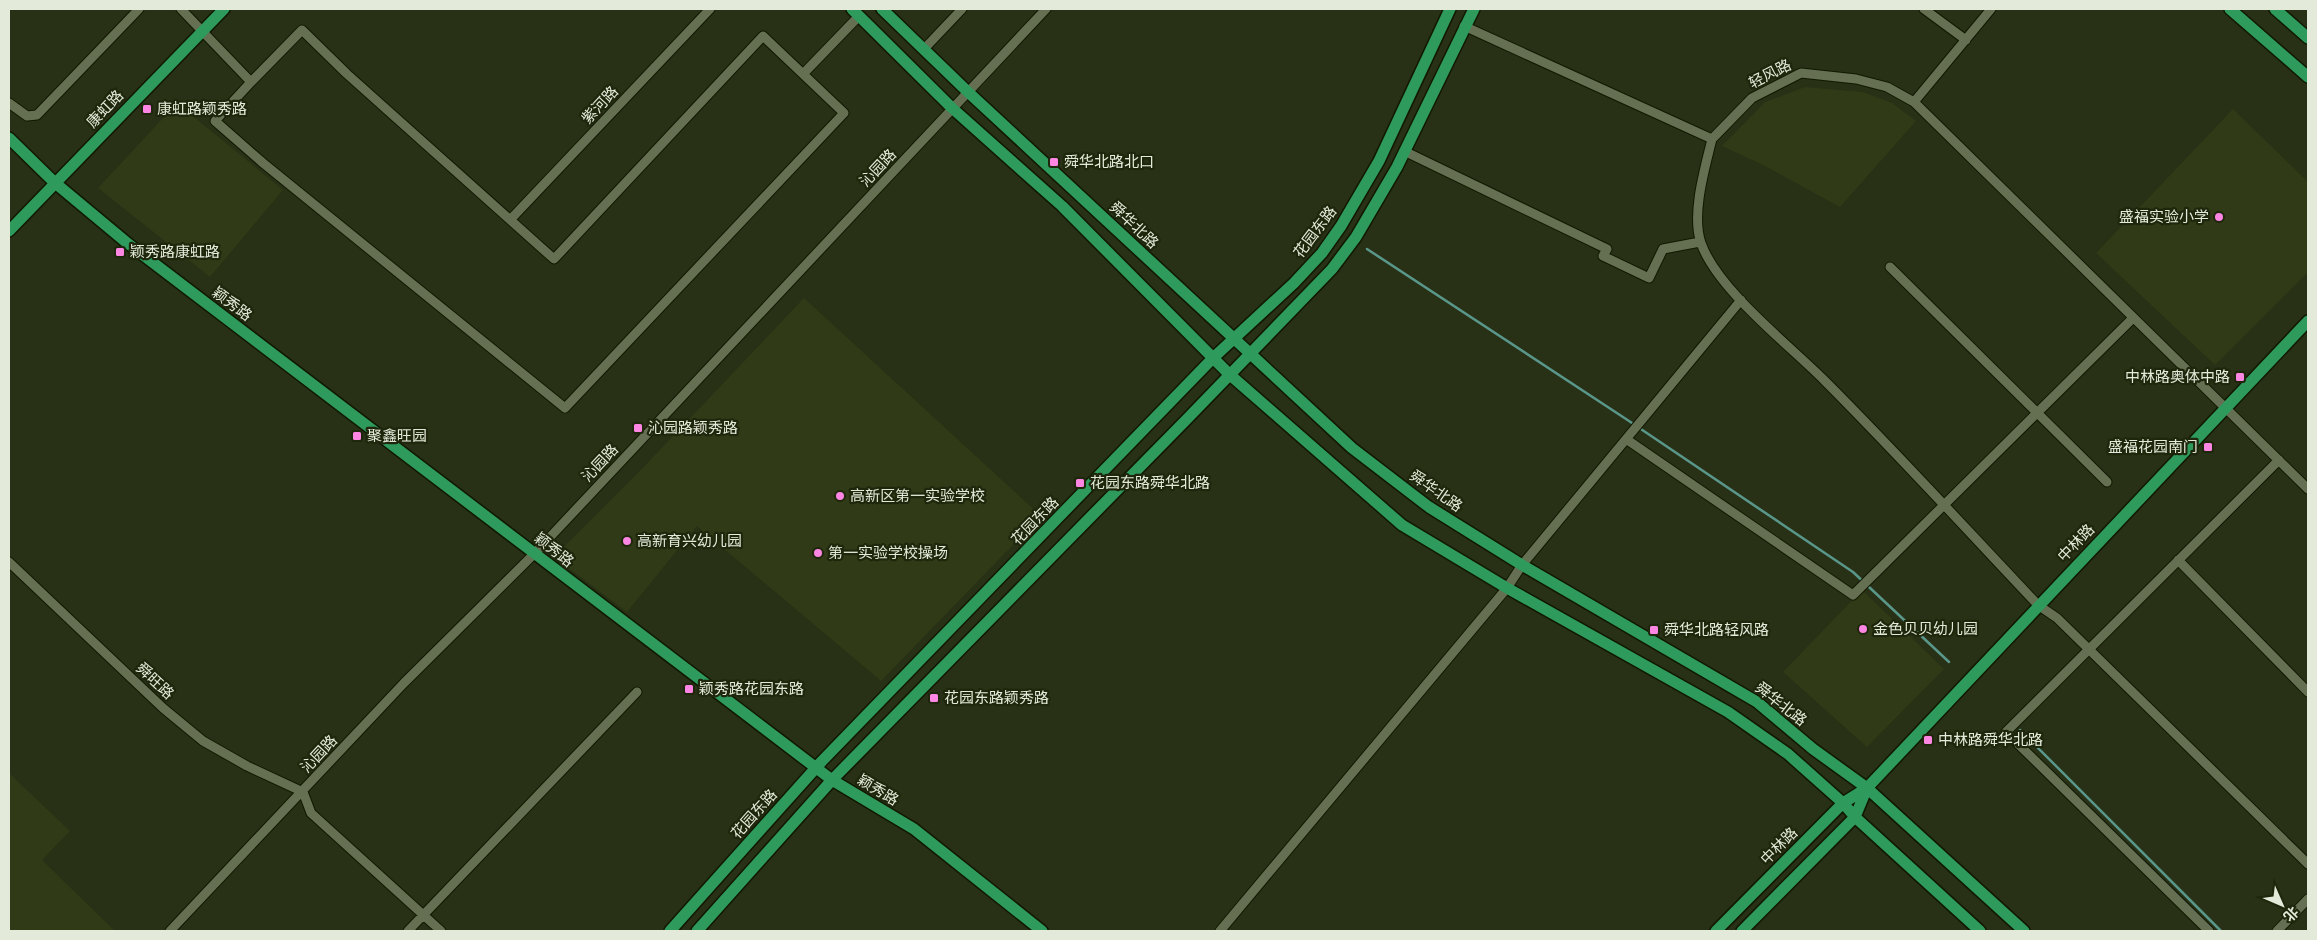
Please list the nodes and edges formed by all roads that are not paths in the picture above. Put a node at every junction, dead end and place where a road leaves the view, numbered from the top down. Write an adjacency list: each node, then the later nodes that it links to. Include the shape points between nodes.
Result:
1 (139, 9): 25 (street, via 37,115 27,116)
2 (181, 9): 16 (street)
3 (224, 9): 16 (main road, 康虹路)
4 (710, 9): 32 (street, 紫河路)
5 (882, 9): 19 (main road, 舜华北路)
6 (962, 9): 19 (street)
7 (1046, 9): 23 (street, 沁园路)
8 (1450, 9): 39 (main road, 花园东路, via 1379,161 1341,226 1322,253)
9 (1474, 9): 15 (main road)
10 (1924, 9): 18 (street)
11 (1992, 9): 18 (street)
12 (2230, 9): 21 (main road)
13 (2274, 9): 17 (main road)
14 (856, 12): 20 (street); 26 (main road)
15 (1464, 26): 28 (street); 30 (main road)
16 (203, 31): 22 (street); 31 (main road, 康虹路)
17 (2308, 38)
18 (1966, 40): 24 (street)
19 (924, 49): 23 (main road, 舜华北路)
20 (803, 74): 22 (street, via 844,113 565,408 215,121); 32 (street, via 763,36 554,259)
21 (2308, 77)
22 (251, 82): 32 (street, via 302,30)
23 (968, 92): 26 (street, 沁园路); 39 (main road, 舜华北路)
24 (1914, 102): 28 (street, 轻风路, via 1887,87 1856,79 1801,73 1752,98); 37 (street, 轻风路)
25 (9, 103)
26 (952, 108): 41 (main road, via 1062,206); 50 (street, 沁园路)
27 (9, 138): 31 (main road, 颖秀路)
28 (1712, 139): 34 (street, via 1698,207)
29 (9, 149): 31 (main road, 颖秀路)
30 (1404, 150): 34 (street, via 1607,249 1603,256 1650,278 1663,249); 40 (main road, via 1356,237 1332,269)
31 (54, 182): 33 (main road, 康虹路); 50 (main road, 颖秀路, via 134,248)
32 (511, 219)
33 (9, 231)
34 (1700, 242): 36 (street, via 1713,269)
35 (1890, 267): 44 (street)
36 (1741, 300): 45 (street); 49 (street, via 1825,380)
37 (2134, 318): 43 (street, 轻风路); 44 (street)
38 (2308, 321): 43 (main road, 中林路)
39 (1234, 338): 40 (main road, 舜华北路); 41 (main road, 花园东路)
40 (1250, 352): 42 (main road); 53 (main road, 舜华北路, via 1352,448 1429,507)
41 (1213, 358): 42 (main road); 59 (main road, 花园东路)
42 (1229, 374): 54 (main road, via 1402,525); 60 (main road)
43 (2225, 408): 46 (street, 轻风路); 55 (main road, 中林路)
44 (2038, 413): 47 (street); 49 (street)
45 (1626, 439): 49 (street, via 1853,595); 53 (street)
46 (2279, 460): 48 (street, 轻风路); 51 (street)
47 (2108, 482)
48 (2306, 483)
49 (1944, 506): 55 (street)
50 (534, 553): 59 (main road, 颖秀路); 62 (street, 沁园路, via 404,683)
51 (2178, 560): 56 (street); 58 (street)
52 (9, 562): 62 (street, 舜旺路, via 163,708 203,741)
53 (1522, 565): 54 (street); 61 (main road, 舜华北路, via 1757,702 1813,749)
54 (1507, 588): 63 (main road, via 1728,712 1788,754); 74 (street)
55 (2038, 605): 56 (street, via 2057,618); 61 (main road, 中林路)
56 (2089, 649): 65 (street); 79 (street, via 2006,732)
57 (637, 692): 67 (street)
58 (2308, 692)
59 (816, 768): 60 (main road, 颖秀路); 71 (main road, 花园东路)
60 (832, 780): 72 (main road); 73 (main road, 颖秀路, via 914,829)
61 (1867, 788): 63 (main road, 中林路); 64 (main road, 中林路); 78 (main road, 舜华北路)
62 (303, 792): 67 (street, via 311,814); 68 (street, 沁园路)
63 (1843, 803): 64 (main road); 75 (main road, 中林路)
64 (1855, 817): 76 (main road, 中林路); 77 (main road)
65 (2308, 864)
66 (2308, 899): 80 (street)
67 (423, 915): 69 (street); 70 (street)
68 (170, 931)
69 (408, 931)
70 (441, 931)
71 (670, 931)
72 (698, 931)
73 (1042, 931)
74 (1220, 931)
75 (1716, 931)
76 (1742, 931)
77 (1980, 931)
78 (2024, 931)
79 (2209, 931)
80 (2277, 931)

